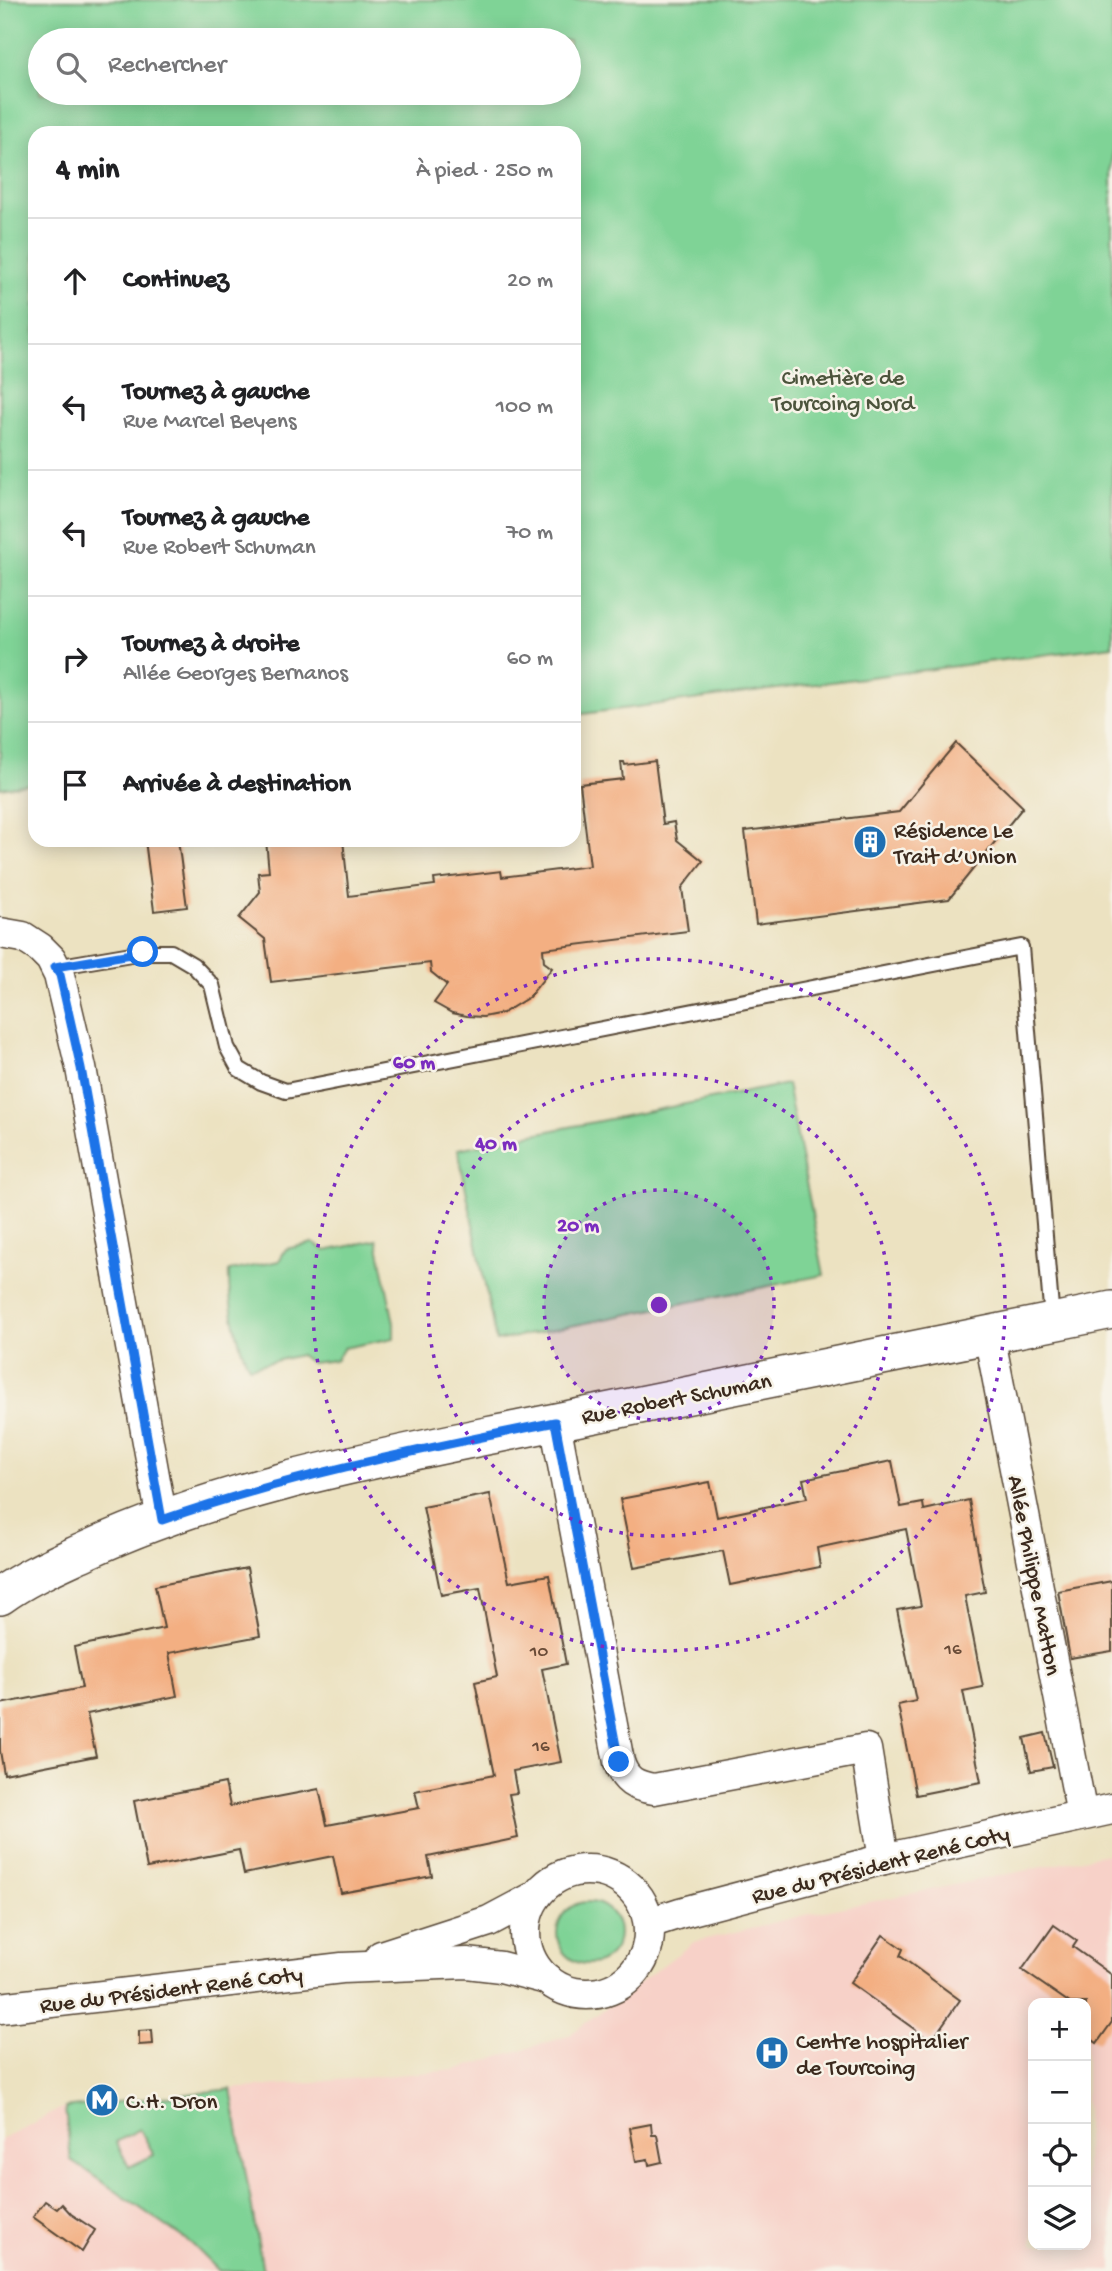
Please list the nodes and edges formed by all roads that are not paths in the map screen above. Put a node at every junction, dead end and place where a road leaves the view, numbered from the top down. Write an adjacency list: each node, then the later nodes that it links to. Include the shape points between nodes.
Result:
1 (0, 933): 2 (street, via 23,937 40,948)
2 (55, 967): 4 (lane, via 171,951 212,985 228,1047 239,1069 286,1091 1021,947); 7 (street, via 81,1068)
3 (1112, 1310): 4 (street, Rue Robert Schuman)
4 (1052, 1322): 5 (street, Rue Robert Schuman)
5 (989, 1334): 6 (street, Rue Robert Schuman); 10 (street, Allée Philippe Matton)
6 (555, 1422): 7 (street, Rue Robert Schuman, via 349,1466 215,1501); 11 (street, via 619,1762 626,1779 654,1789 866,1749)
7 (162, 1520): 8 (street, Rue Robert Schuman, via 108,1540)
8 (3, 1593)
9 (1112, 1809): 10 (street, Rue du Président René Coty)
10 (1082, 1815): 11 (street, Rue du Président René Coty)
11 (884, 1859): 13 (street, Rue du Président René Coty)
12 (537, 1896): 13 (street, via 558,1876 597,1870 632,1888); 14 (street, Rue du Président René Coty, via 489,1921); 15 (street, via 527,1914 525,1934 534,1964)
13 (649, 1923): 15 (street, via 643,1961 615,1988 576,1993)
14 (342, 1968): 15 (street, Rue du Président René Coty, via 467,1963); 16 (street, Rue du Président René Coty)
15 (547, 1979)
16 (0, 2008)

